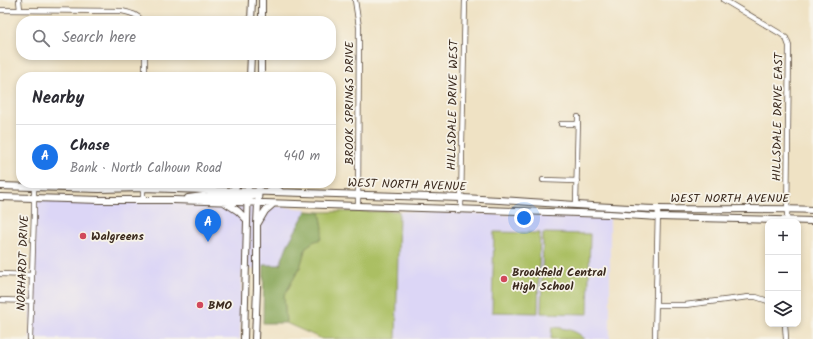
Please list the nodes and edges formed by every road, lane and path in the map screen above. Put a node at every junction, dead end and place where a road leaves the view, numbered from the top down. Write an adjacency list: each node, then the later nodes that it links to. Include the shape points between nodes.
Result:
1 (19, 0): 8 (street)
2 (252, 0): 10 (main road)
3 (262, 0): 11 (main road)
4 (355, 0): 37 (street, BROOK SPRINGS DRIVE, via 359,27)
5 (465, 0): 41 (street, HILLSDALE DRIVE WEST)
6 (724, 0): 50 (street, HILLSDALE DRIVE EAST, via 786,38 789,46)
7 (0, 10): 8 (street)
8 (20, 10): 9 (street, via 122,12)
9 (136, 16)
10 (251, 16)
11 (262, 16)
12 (145, 60): 15 (street)
13 (251, 60): 16 (main road)
14 (261, 60): 17 (main road)
15 (145, 72)
16 (250, 72)
17 (260, 72)
18 (578, 117): 20 (street)
19 (561, 124): 20 (street)
20 (578, 124): 22 (street)
21 (543, 180): 22 (street)
22 (577, 181): 47 (street)
23 (0, 186): 24 (main road, WEST NORTH AVENUE)
24 (16, 186)
25 (34, 188): 40 (street, NORHARDT DRIVE)
26 (66, 188): 27 (main road, WEST NORTH AVENUE)
27 (114, 188)
28 (143, 188): 42 (street)
29 (178, 188): 34 (main road, WEST NORTH AVENUE)
30 (234, 188): 34 (main road)
31 (248, 188): 39 (main road)
32 (258, 188): 35 (main road)
33 (275, 188): 36 (main road)
34 (231, 191): 39 (main road, WEST NORTH AVENUE)
35 (258, 192): 36 (main road, WEST NORTH AVENUE); 39 (main road, WEST NORTH AVENUE); 45 (main road)
36 (282, 192): 37 (main road, WEST NORTH AVENUE)
37 (358, 195): 41 (main road, WEST NORTH AVENUE); 48 (street, BROOK SPRINGS DRIVE)
38 (0, 197): 40 (main road, WEST NORTH AVENUE)
39 (248, 197): 43 (main road, via 203,196); 44 (main road, WEST NORTH AVENUE); 45 (main road, WEST NORTH AVENUE); 56 (main road)
40 (34, 198): 42 (main road, WEST NORTH AVENUE); 61 (street, NORHARDT DRIVE)
41 (462, 198): 47 (main road, WEST NORTH AVENUE); 51 (street, HILLSDALE DRIVE WEST)
42 (143, 200): 43 (main road, WEST NORTH AVENUE)
43 (173, 200): 44 (main road, WEST NORTH AVENUE)
44 (224, 202): 56 (main road)
45 (258, 203): 46 (main road, WEST NORTH AVENUE); 59 (main road)
46 (273, 204): 48 (main road, WEST NORTH AVENUE); 59 (main road)
47 (576, 205): 49 (main road, WEST NORTH AVENUE)
48 (358, 206): 51 (main road, WEST NORTH AVENUE)
49 (658, 209): 50 (main road, WEST NORTH AVENUE); 53 (street)
50 (787, 209): 52 (main road, WEST NORTH AVENUE); 55 (street, HILLSDALE DRIVE EAST)
51 (461, 210): 53 (main road, WEST NORTH AVENUE)
52 (813, 210)
53 (658, 217): 54 (main road, WEST NORTH AVENUE); 65 (street)
54 (765, 219)
55 (787, 219)
56 (247, 220): 68 (main road)
57 (801, 221): 58 (main road, WEST NORTH AVENUE)
58 (813, 221)
59 (257, 224): 69 (main road)
60 (0, 274): 61 (street)
61 (32, 275): 64 (street, NORHARDT DRIVE)
62 (0, 300): 64 (street)
63 (765, 300): 65 (street, via 749,297 685,305)
64 (32, 301): 67 (street, NORHARDT DRIVE)
65 (656, 305): 70 (street)
66 (785, 327): 71 (street)
67 (30, 339)
68 (244, 339)
69 (255, 339)
70 (655, 339)
71 (786, 339)

